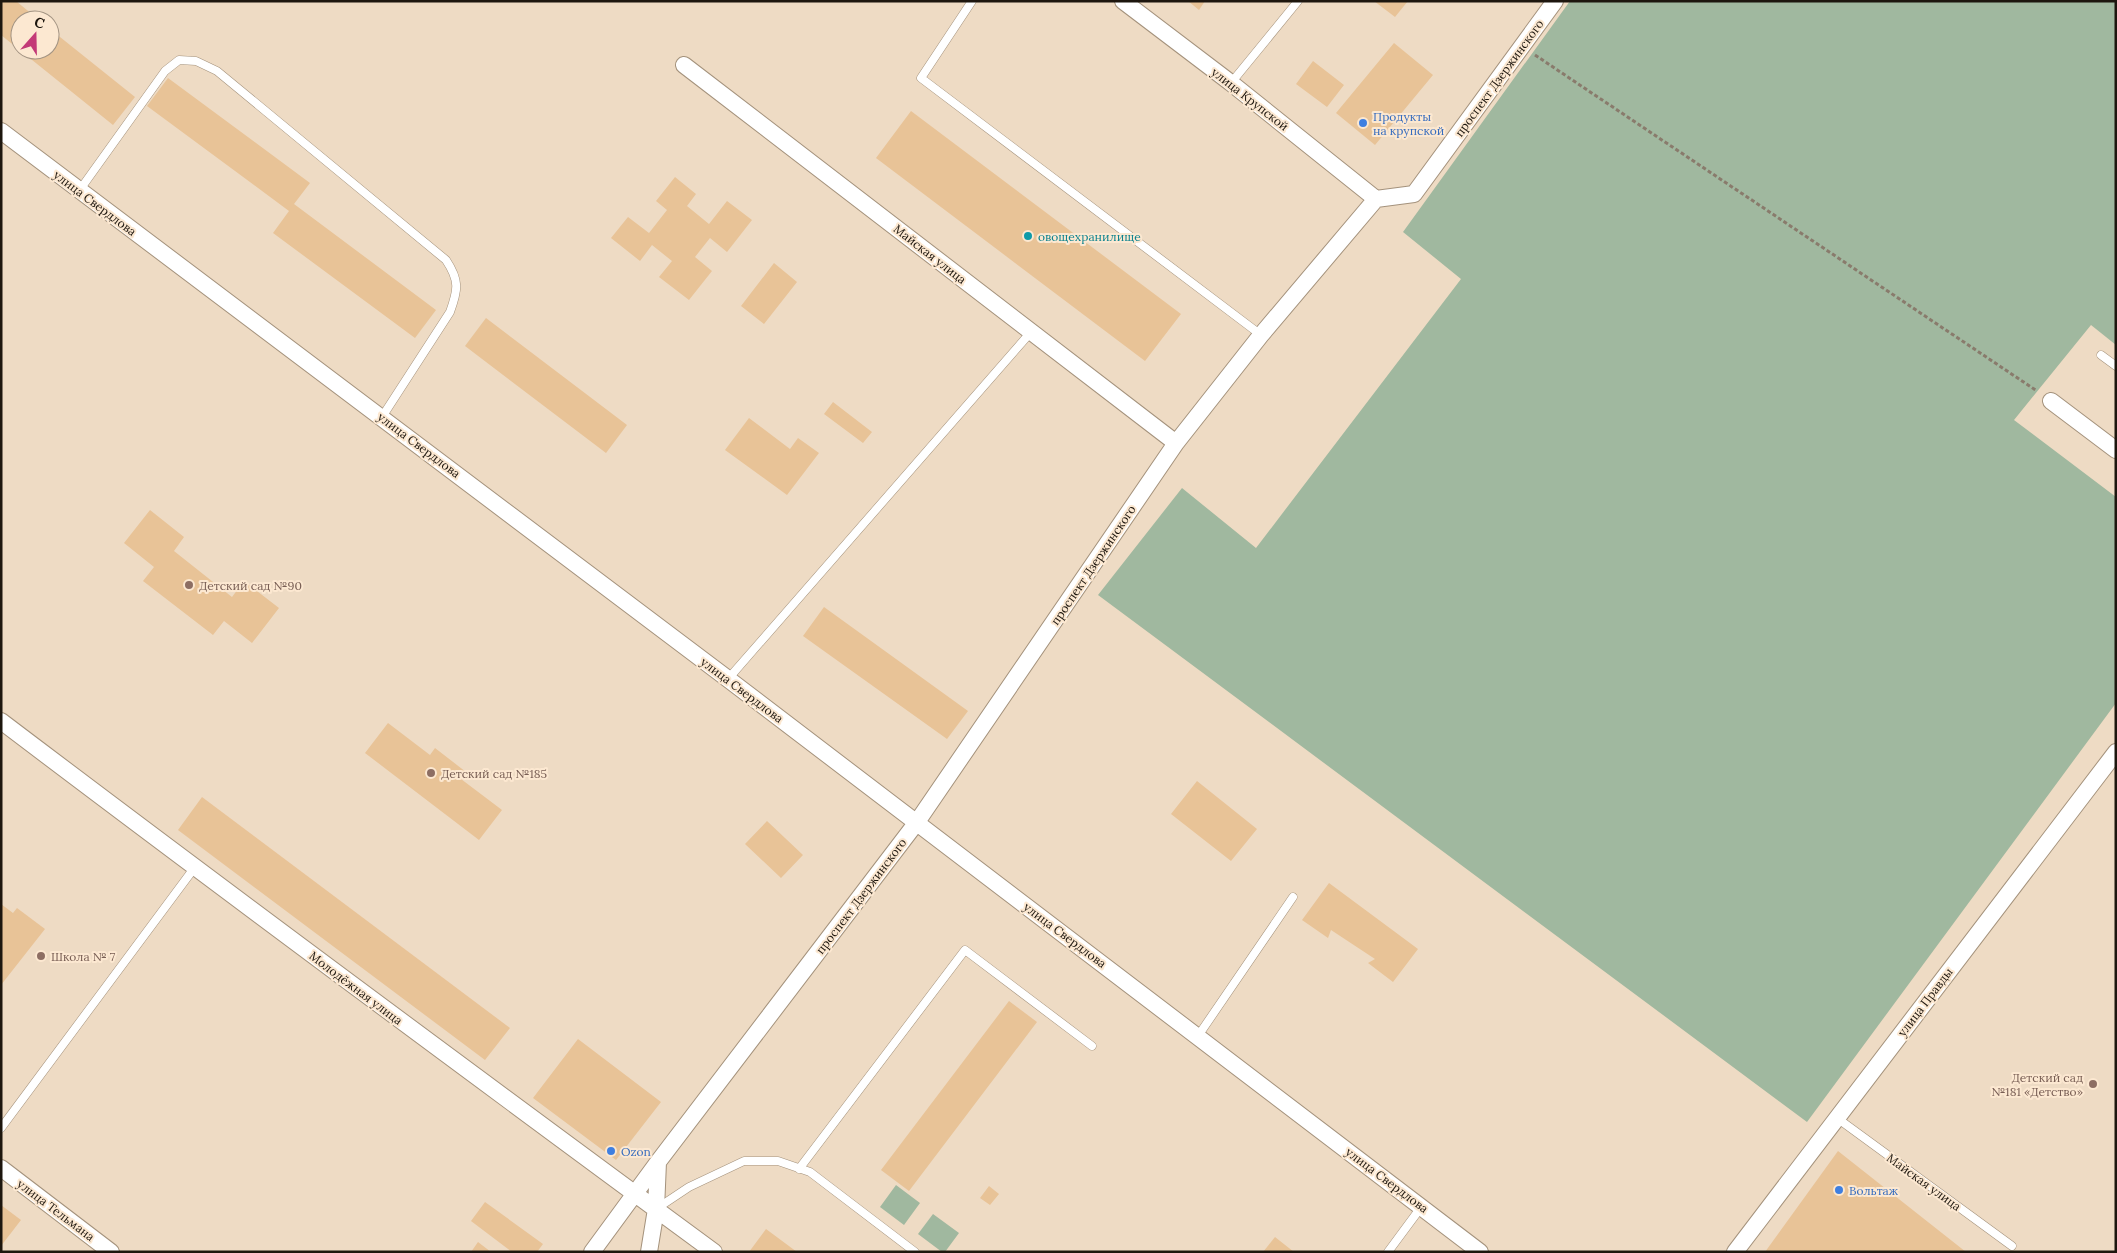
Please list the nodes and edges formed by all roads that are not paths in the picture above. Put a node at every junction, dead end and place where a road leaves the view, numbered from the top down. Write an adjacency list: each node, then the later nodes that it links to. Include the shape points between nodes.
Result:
1 (972, 1): 11 (lane, via 921,78)
2 (1123, 1): 6 (street, улица Крупской)
3 (1298, 1): 6 (lane)
4 (1555, 1): 9 (street, проспект Дзержинского, via 1414,194)
5 (684, 65): 10 (street, Майская улица)
6 (1232, 83): 9 (street, улица Крупской)
7 (1, 131): 8 (street, улица Свердлова)
8 (79, 191): 15 (street, улица Свердлова); 15 (lane, via 165,71 179,60 196,61 217,71 446,260 455,274 456,295 450,312)
9 (1376, 199): 11 (street, проспект Дзержинского)
10 (1031, 332): 16 (street, Майская улица); 18 (lane)
11 (1261, 335): 16 (street, проспект Дзержинского)
12 (2101, 355): 13 (lane)
13 (2116, 366)
14 (2051, 401): 17 (street)
15 (382, 417): 18 (street, улица Свердлова)
16 (1176, 443): 21 (street, проспект Дзержинского)
17 (2116, 450)
18 (728, 679): 21 (street, улица Свердлова)
19 (1, 721): 22 (street, Молодёжная улица)
20 (2116, 752): 26 (street, улица Правды)
21 (917, 822): 24 (street, улица Свердлова); 28 (street, проспект Дзержинского)
22 (195, 867): 27 (lane); 31 (street, Молодёжная улица)
23 (1293, 898): 24 (lane)
24 (1198, 1036): 32 (street, улица Свердлова)
25 (1092, 1046): 30 (lane, via 965,950)
26 (1837, 1118): 34 (lane, Майская улица); 42 (street, улица Правды)
27 (1, 1128)
28 (658, 1162): 31 (street, проспект Дзержинского); 33 (street)
29 (1, 1168): 35 (street, улица Тельмана)
30 (799, 1169): 33 (lane, via 778,1162 744,1161 689,1187); 39 (lane, via 810,1172)
31 (635, 1195): 33 (street, Молодёжная улица); 36 (street, проспект Дзержинского)
32 (1422, 1206): 40 (lane); 41 (street, улица Свердлова)
33 (656, 1209): 37 (street); 38 (street, Молодёжная улица)
34 (2012, 1246)
35 (111, 1252)
36 (592, 1252)
37 (649, 1252)
38 (714, 1252)
39 (915, 1252)
40 (1388, 1252)
41 (1480, 1252)
42 (1735, 1252)

